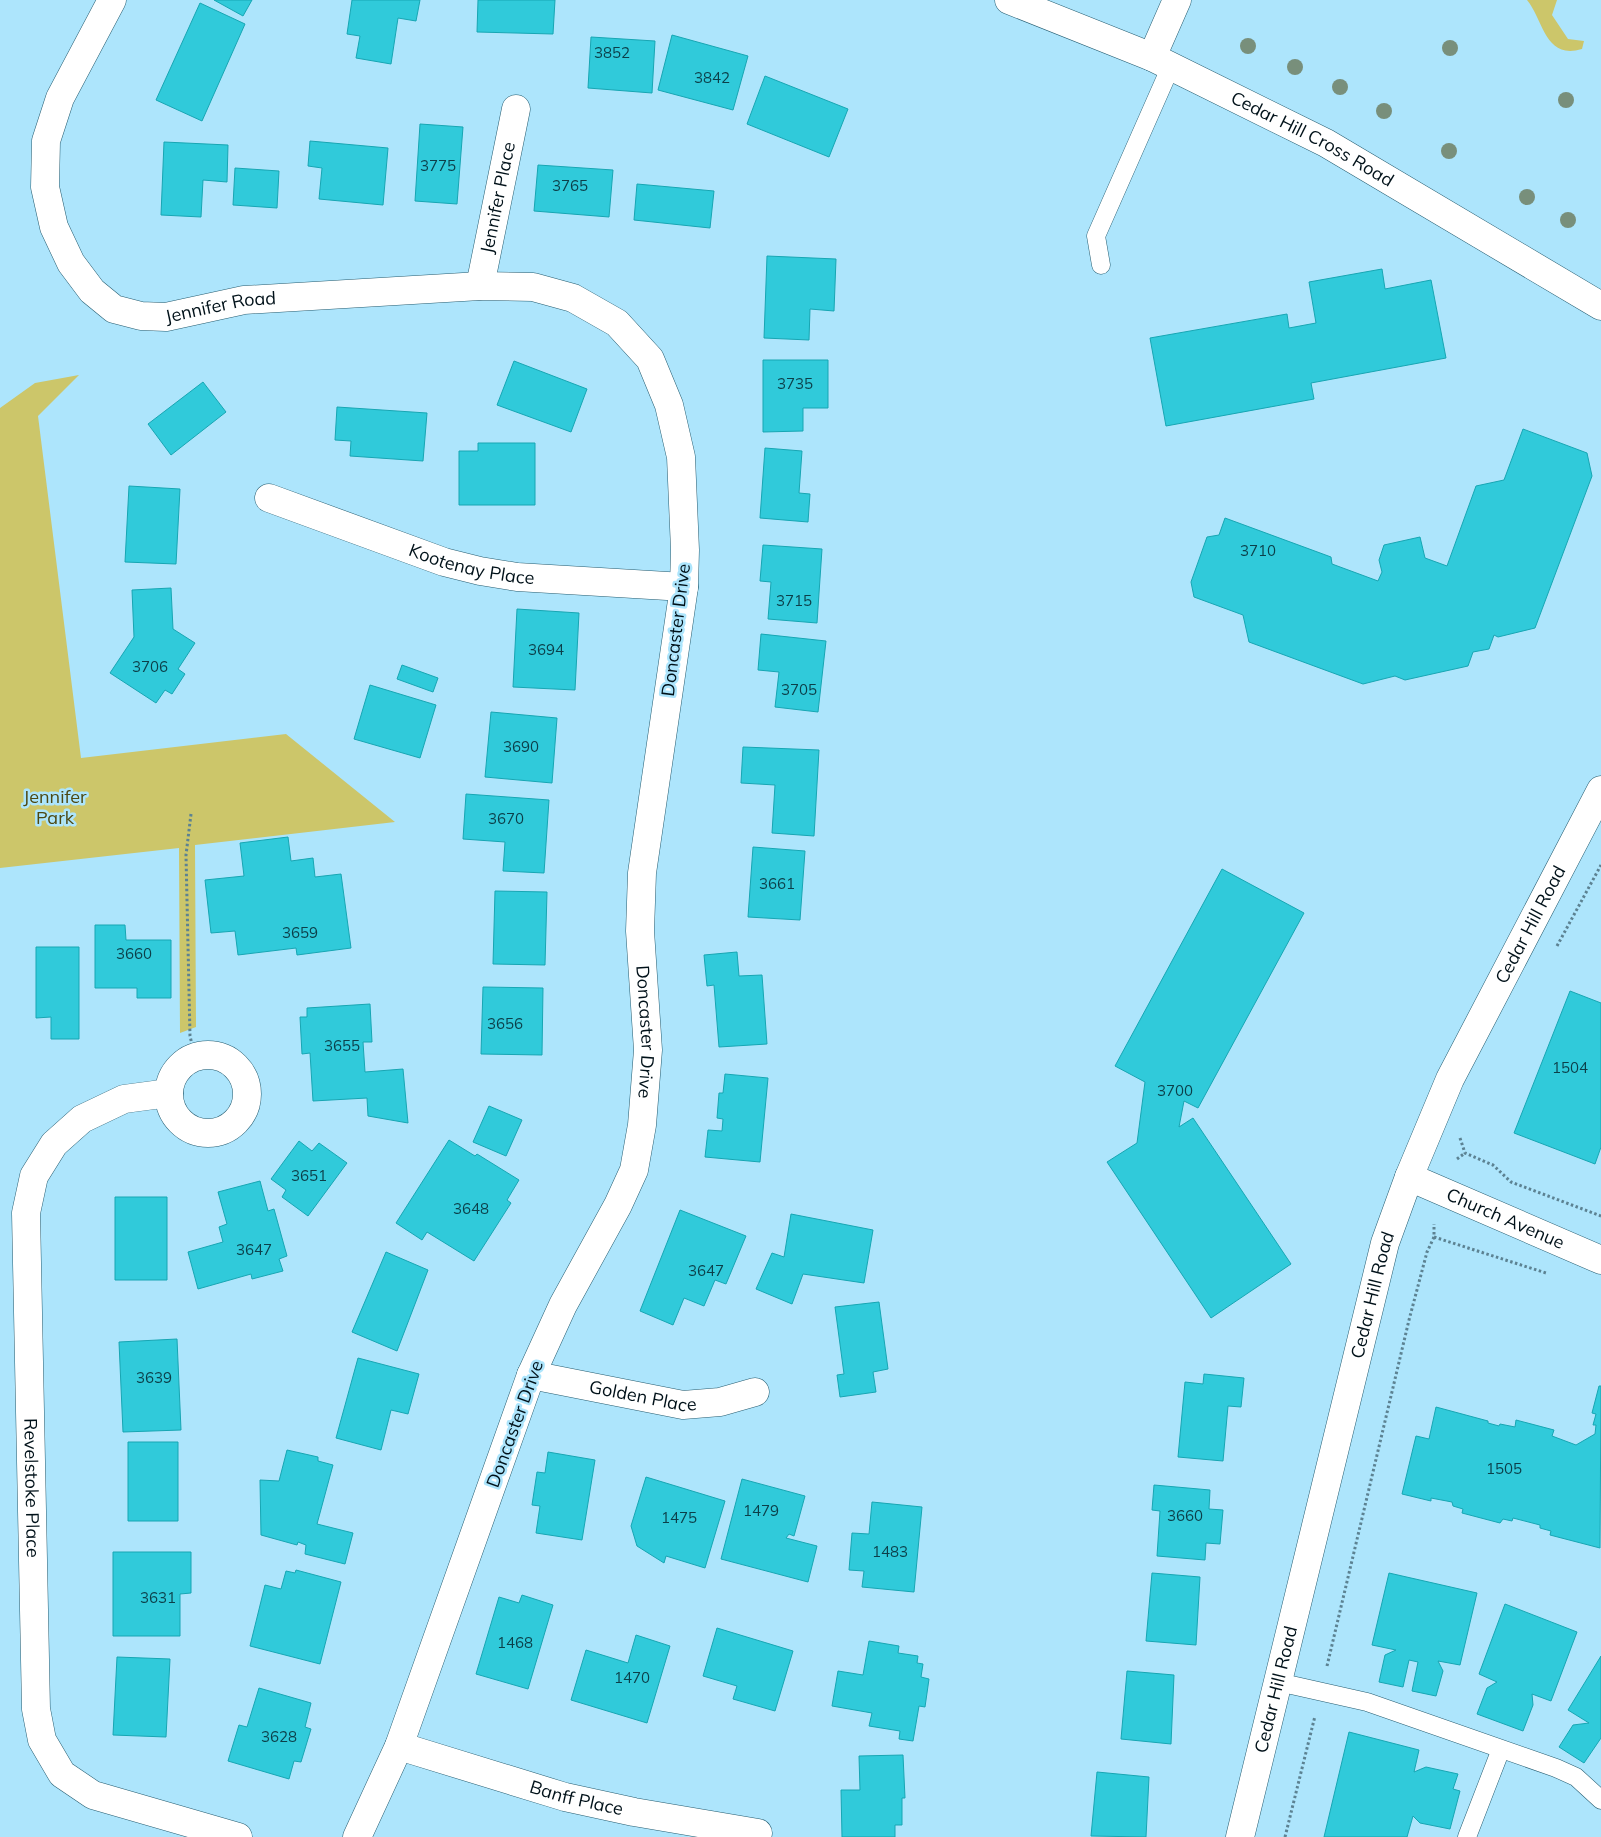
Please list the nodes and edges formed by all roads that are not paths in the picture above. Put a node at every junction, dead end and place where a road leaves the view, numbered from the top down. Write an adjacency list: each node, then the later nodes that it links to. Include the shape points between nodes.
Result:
1 (112, 0): 7 (street, Jennifer Road, via 60,98 46,141 45,187 54,227 71,263 92,291 114,309 141,316 166,317 244,300)
2 (1009, 0): 4 (street, Cedar Hill Cross Road)
3 (1177, 0): 4 (street)
4 (1162, 62): 6 (lane, via 1096,236); 8 (street, Cedar Hill Cross Road, via 1326,143)
5 (516, 109): 7 (street, Jennifer Place)
6 (1101, 265)
7 (480, 286): 9 (street, Jennifer Road, via 533,287 573,298 617,323)
8 (1601, 306)
9 (650, 359): 11 (street, Doncaster Drive, via 669,405 681,457)
10 (269, 498): 11 (street, Kootenay Place, via 444,562 480,571 517,577)
11 (684, 587): 16 (street, Doncaster Drive, via 642,873 640,931 648,1050 642,1125 634,1170)
12 (1601, 790): 14 (street, Cedar Hill Road, via 1450,1079)
13 (169, 1093): 13 (street, via 172,1078 182,1065 195,1057 213,1055 230,1061 243,1075 248,1092 245,1110 234,1124 218,1133 200,1133 184,1126 172,1111); 23 (street, Revelstoke Place, via 124,1099 82,1119 54,1144 34,1176 26,1212 36,1709 42,1740 62,1774 93,1795)
14 (1408, 1177): 15 (street, Church Avenue); 18 (street, Cedar Hill Road, via 1385,1243)
15 (1601, 1260)
16 (531, 1375): 17 (street, Golden Place, via 683,1405 720,1402); 19 (street, Doncaster Drive)
17 (755, 1392)
18 (1278, 1682): 20 (lane, via 1376,1705); 25 (street, Cedar Hill Road)
19 (399, 1746): 22 (street, Banff Place, via 565,1797); 24 (street, Doncaster Drive)
20 (1501, 1749): 21 (lane, via 1576,1777); 26 (lane)
21 (1601, 1800)
22 (758, 1833)
23 (238, 1837)
24 (357, 1837)
25 (1240, 1837)
26 (1468, 1837)

